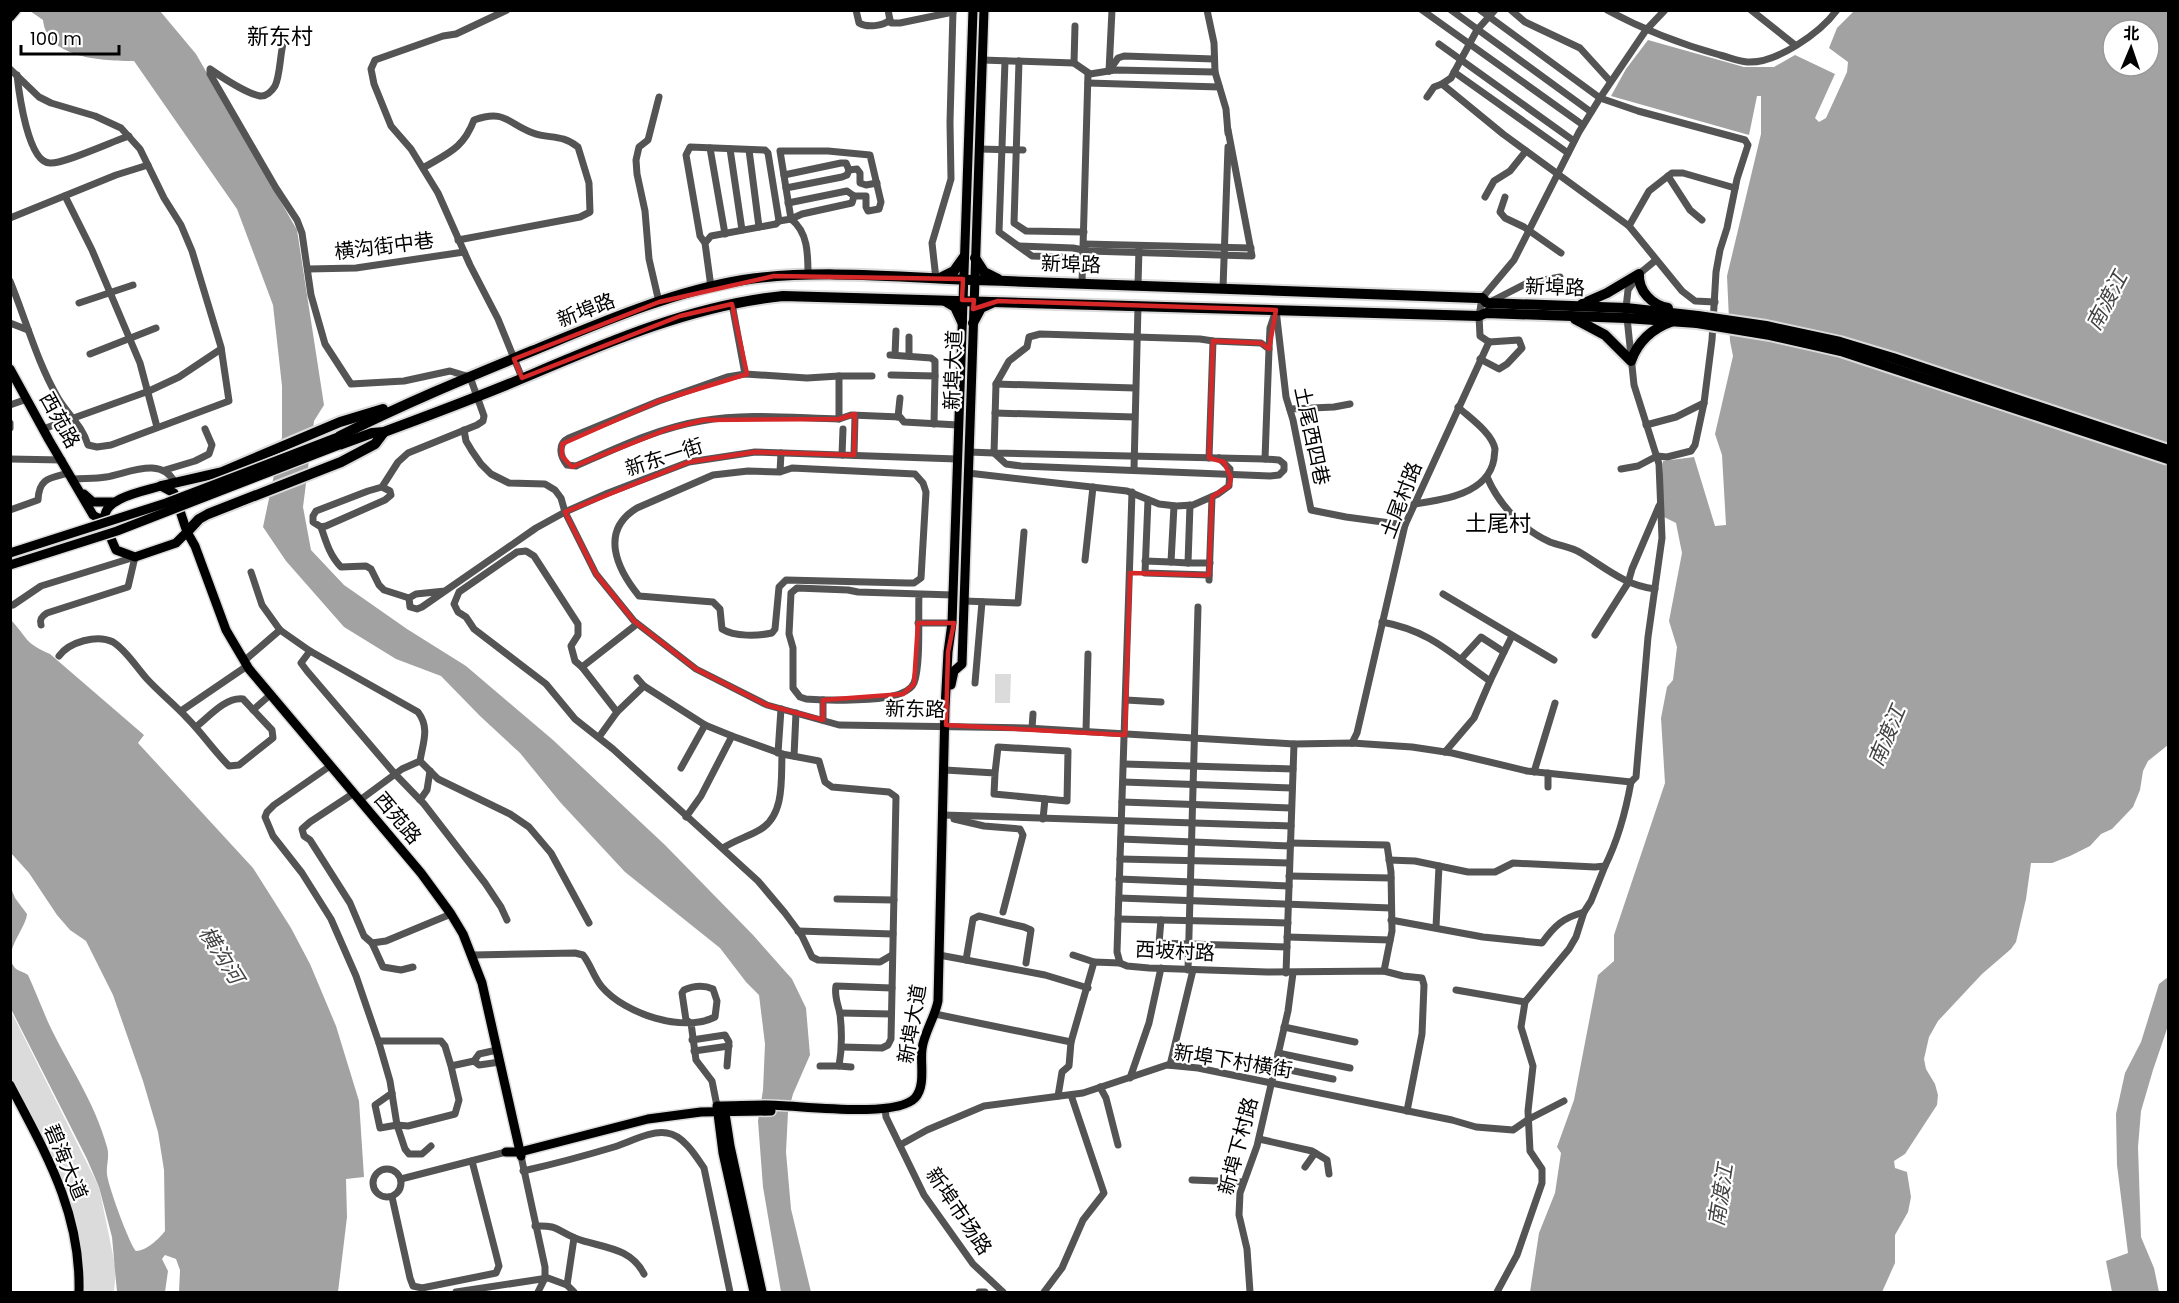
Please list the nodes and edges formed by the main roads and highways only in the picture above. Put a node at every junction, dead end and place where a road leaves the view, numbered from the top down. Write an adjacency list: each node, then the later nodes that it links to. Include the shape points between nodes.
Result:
1 (973, 10): 3 (main road, 新埠大道)
2 (984, 10): 3 (main road, 新埠大道, via 979,149)
3 (969, 258): 4 (highway); 5 (main road, 新埠大道); 6 (main road, 新埠大道); 7 (highway)
4 (936, 279): 5 (highway, 新埠路); 19 (highway, 新埠路, via 774,276 711,287 659,302)
5 (963, 279): 6 (highway, 新埠路); 9 (main road, 新埠大道)
6 (974, 280): 7 (highway, 新埠路); 10 (main road, 新埠大道)
7 (1000, 280): 12 (highway, 新埠路)
8 (939, 299): 9 (highway, 新埠路); 17 (highway, via 955,307); 20 (highway, 新埠路, via 783,296 680,316)
9 (962, 300): 10 (highway, 新埠路); 17 (main road, 新埠大道)
10 (974, 300): 11 (highway, 新埠路); 17 (main road, 新埠大道)
11 (998, 302): 14 (highway, 新埠路); 17 (highway, via 981,308)
12 (1576, 306): 13 (highway, 新埠路); 15 (highway, via 1639,274 1639,284 1651,300 1678,310)
13 (1626, 313): 14 (highway, 新埠路); 15 (highway, 新埠路)
14 (1569, 316): 15 (highway, via 1597,329 1631,361 1646,337)
15 (1681, 317): 16 (highway)
16 (1698, 320): 22 (highway, bridge, via 1766,326 1840,342); 23 (highway, bridge, via 1841,351)
17 (967, 323): 31 (main road, 新埠大道, via 958,425); 31 (main road, 新埠大道, via 969,452 962,664 954,671)
18 (11, 372): 25 (main road, 西苑路)
19 (392, 410): 21 (highway); 24 (highway, via 381,409 340,422 222,472)
20 (384, 432): 21 (highway); 28 (highway, via 375,444 341,462 199,519)
21 (339, 441): 29 (main road, bridge, via 173,501); 30 (main road, bridge, via 117,531)
22 (2169, 450)
23 (2169, 459)
24 (161, 486): 26 (main road); 28 (main road, 西苑路, via 174,493)
25 (78, 488): 26 (main road, via 93,502); 27 (main road, 西苑路, via 93,515)
26 (112, 502): 27 (main road)
27 (104, 518): 28 (main road, 西苑路, via 116,550 135,556 176,543)
28 (188, 532): 36 (main road, 西苑路, via 226,630 245,663 421,873 451,914 473,955)
29 (10, 553)
30 (10, 565)
31 (946, 725): 34 (main road, 新埠大道, via 938,992 935,1014 922,1047 917,1095 901,1106 885,1108)
32 (10, 1085): 37 (main road, 碧海大道, via 65,1197 76,1245)
33 (10, 1092): 37 (main road, 碧海大道, via 62,1199)
34 (721, 1109): 36 (main road, 新埠大道, via 690,1107 655,1113); 38 (main road, via 725,1161); 39 (main road)
35 (506, 1152): 36 (main road, 新埠大道)
36 (520, 1152)
37 (77, 1293)
38 (754, 1293)
39 (762, 1293)

